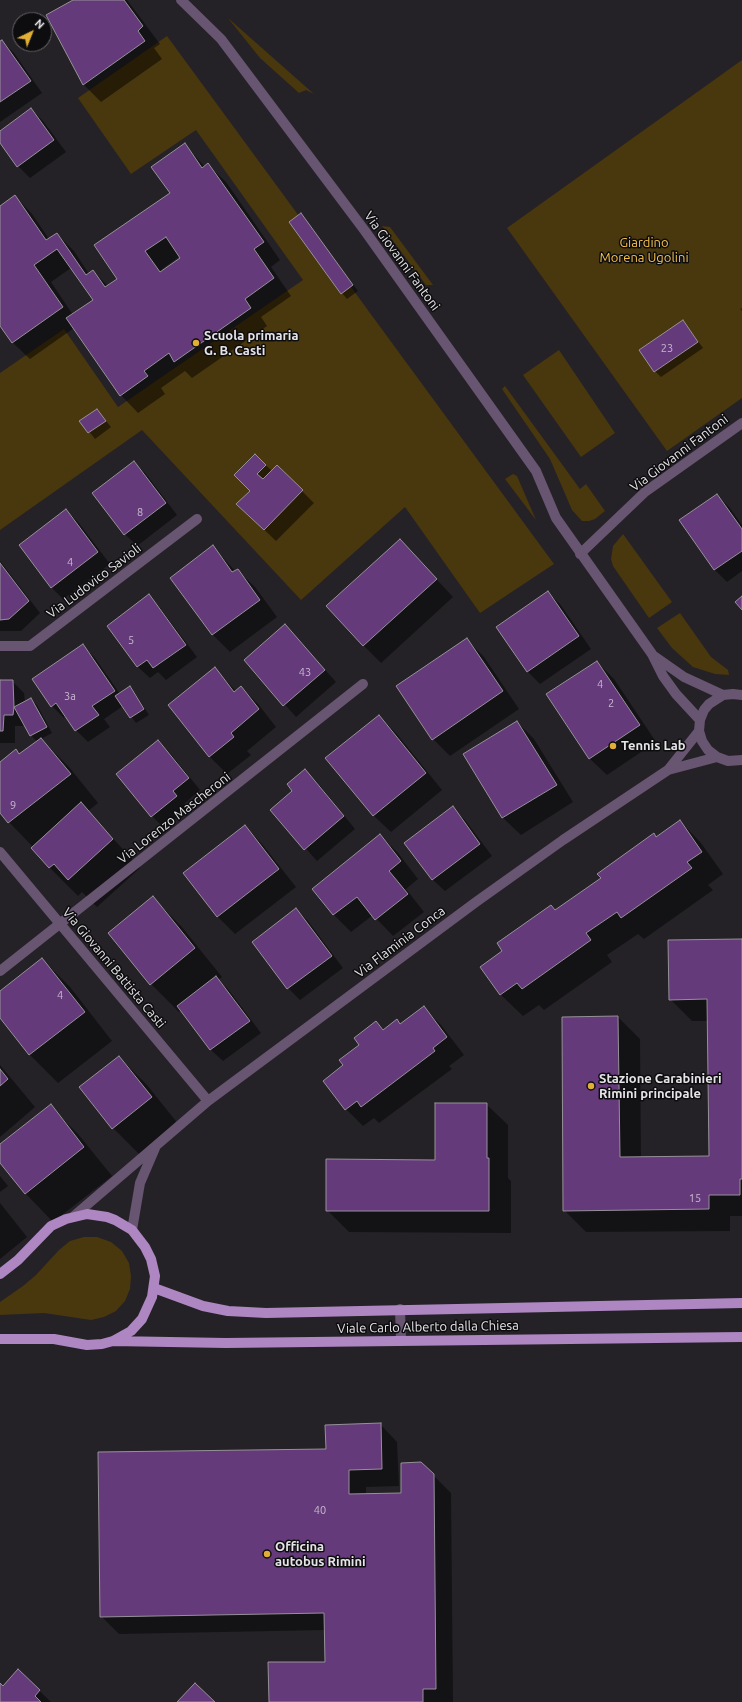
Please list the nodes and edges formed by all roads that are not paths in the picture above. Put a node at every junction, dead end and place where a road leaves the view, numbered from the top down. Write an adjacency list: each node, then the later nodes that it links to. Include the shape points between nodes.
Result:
1 (181, 0): 4 (street, Via Giovanni Fantoni, via 221,38 369,237 536,472 556,518)
2 (742, 423): 4 (street, Via Giovanni Fantoni, via 645,492)
3 (197, 519): 5 (street, Via Ludovico Savioli, via 30,646)
4 (580, 554): 6 (street, Via Giovanni Fantoni)
5 (0, 646)
6 (652, 654): 8 (street, Via Giovanni Fantoni, via 684,677); 10 (street, Via Giovanni Fantoni, via 676,694)
7 (363, 684): 16 (street, Via Lorenzo Mascheroni)
8 (723, 695): 9 (street); 10 (street, via 709,704)
9 (742, 695)
10 (700, 720): 11 (street)
11 (699, 731): 12 (street, via 705,746); 14 (street, Via Flaminia Conca)
12 (717, 757): 13 (street, via 728,761); 14 (street, Via Flaminia Conca)
13 (741, 761)
14 (668, 770): 18 (street, Via Flaminia Conca, via 482,898)
15 (0, 852): 16 (street, Via Giovanni Battista Casti)
16 (61, 923): 17 (street, Via Lorenzo Mascheroni); 18 (street, Via Giovanni Battista Casti)
17 (0, 971)
18 (208, 1101): 19 (street, Via Flaminia Conca)
19 (156, 1146): 20 (street, Via Flaminia Conca); 21 (street, Via Flaminia Conca, via 140,1183)
20 (74, 1216): 21 (main road, via 87,1214 107,1217); 22 (main road, via 51,1226 18,1260)
21 (132, 1230): 23 (main road, via 151,1259 155,1276)
22 (0, 1274)
23 (154, 1288): 25 (main road, Viale Carlo Alberto dalla Chiesa, via 203,1306 228,1310 266,1313); 29 (main road, via 142,1319 131,1331)
24 (742, 1303): 25 (main road, Viale Carlo Alberto dalla Chiesa)
25 (400, 1309): 28 (street)
26 (742, 1337): 28 (main road, Viale Carlo Alberto dalla Chiesa)
27 (0, 1339): 29 (main road, via 54,1339 87,1345)
28 (401, 1340): 29 (main road, Viale Carlo Alberto dalla Chiesa, via 226,1343)
29 (113, 1341)

